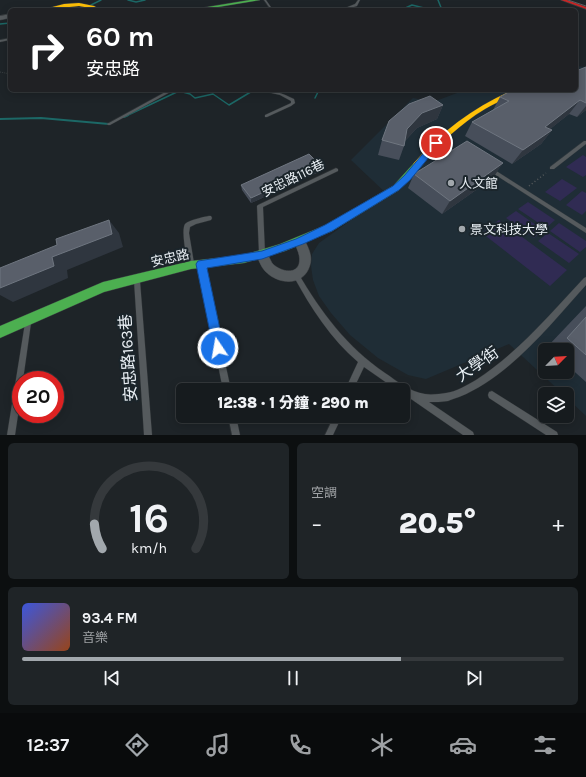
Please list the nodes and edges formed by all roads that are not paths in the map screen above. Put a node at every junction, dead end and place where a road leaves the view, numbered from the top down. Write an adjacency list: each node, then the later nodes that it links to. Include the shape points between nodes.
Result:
1 (258, 0): 8 (street)
2 (359, 0): 9 (lane, via 356,5)
3 (563, 0): 10 (street)
4 (577, 0): 5 (street)
5 (586, 3)
6 (55, 8): 7 (street, via 84,5)
7 (94, 8)
8 (204, 8)
9 (347, 8)
10 (586, 8)
11 (168, 92): 15 (lane)
12 (270, 92): 14 (lane, via 281,94 293,100 293,103)
13 (514, 92): 22 (street, 安忠路, via 475,110 456,125 436,143 396,188 329,228)
14 (266, 116)
15 (109, 124)
16 (586, 142): 18 (lane)
17 (487, 167): 21 (lane)
18 (552, 168)
19 (336, 170): 23 (lane, 安忠路116巷, via 260,206)
20 (210, 218): 25 (lane, via 190,224 186,230)
21 (586, 231)
22 (300, 242): 23 (street, 安忠路); 26 (street, via 306,262)
23 (262, 255): 24 (street, 安忠路); 26 (street, via 267,266 277,275)
24 (201, 264): 25 (street, 安忠路); 32 (lane)
25 (191, 265): 27 (street, 安忠路)
26 (296, 274): 31 (lane, 大學街, via 306,294 325,320)
27 (137, 279): 29 (street, 安忠路, via 103,287); 42 (lane, 安忠路163巷)
28 (586, 280): 35 (lane, 大學街, via 518,352 484,382 460,394 443,398 426,399)
29 (28, 319): 30 (street, 安忠路); 41 (lane)
30 (0, 332)
31 (362, 362): 33 (lane); 34 (lane, 大學街)
32 (226, 383)
33 (352, 383)
34 (394, 383)
35 (410, 393)
36 (410, 394): 44 (lane)
37 (492, 395): 45 (lane)
38 (233, 423): 43 (lane)
39 (335, 423): 40 (lane)
40 (331, 434)
41 (11, 435)
42 (148, 435)
43 (236, 435)
44 (470, 435)
45 (554, 435)

